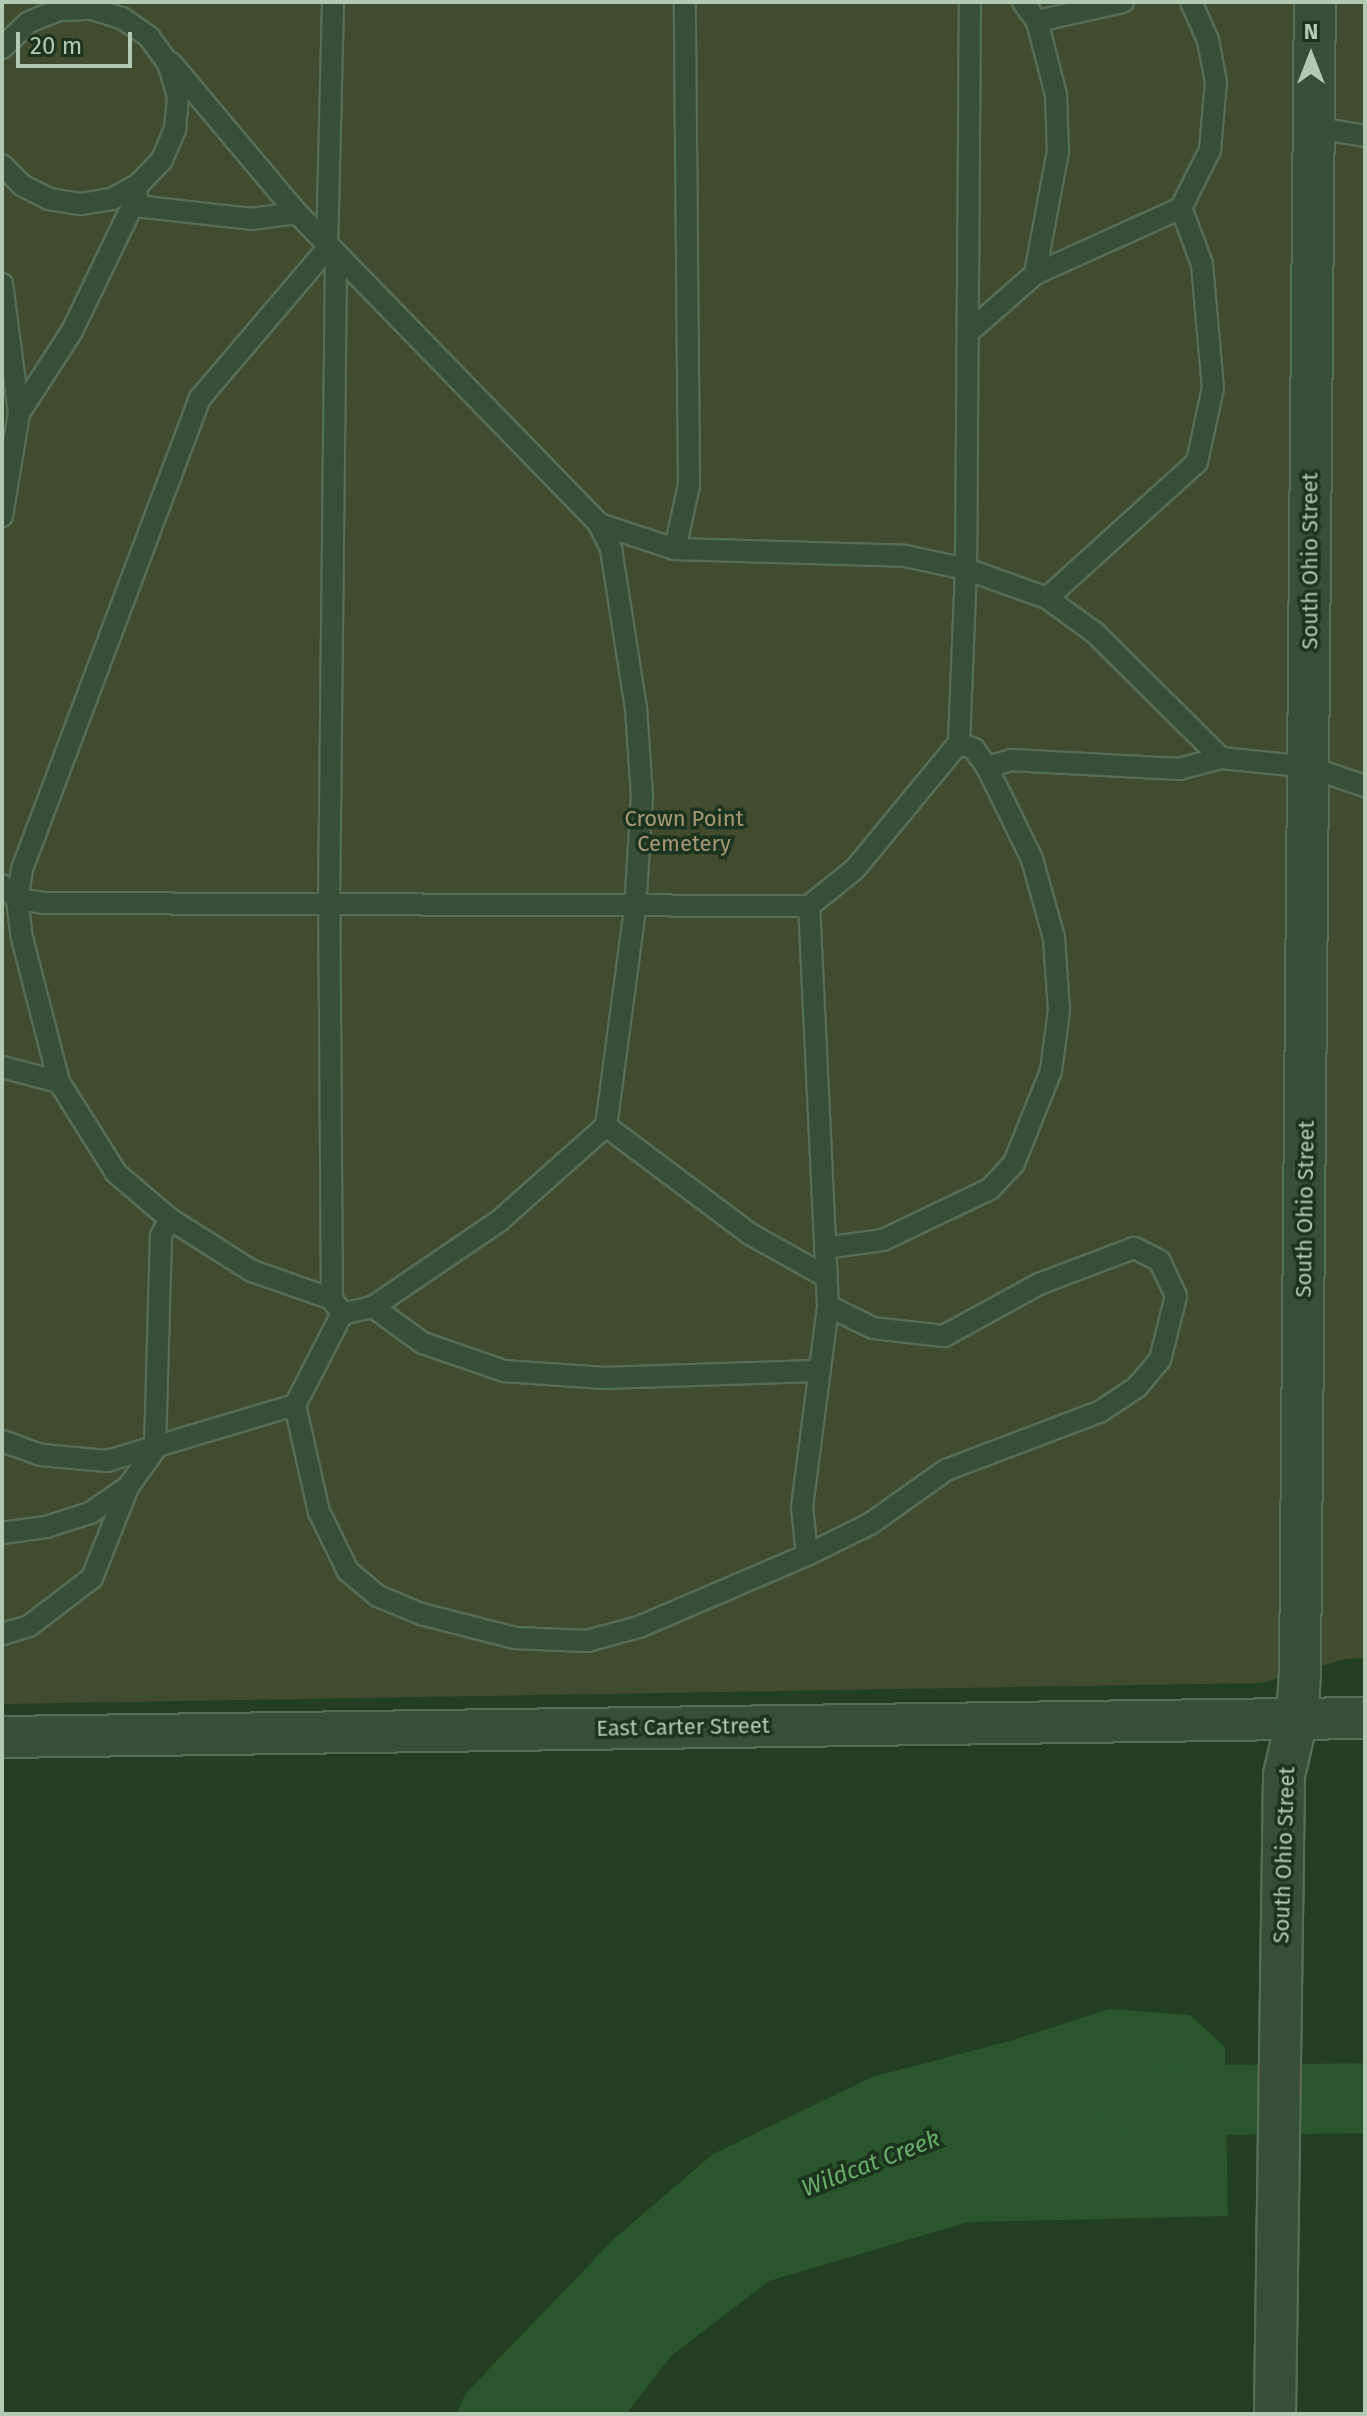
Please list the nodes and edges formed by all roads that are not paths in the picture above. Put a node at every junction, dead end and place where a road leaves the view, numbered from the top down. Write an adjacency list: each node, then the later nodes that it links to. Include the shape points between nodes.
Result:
1 (333, 2): 18 (lane)
2 (685, 2): 25 (lane, via 689,485)
3 (970, 2): 21 (lane)
4 (1023, 2): 8 (lane)
5 (1123, 2): 8 (lane)
6 (1191, 2): 16 (lane, via 1208,40 1216,82 1210,150)
7 (1315, 2): 11 (street, South Ohio Street)
8 (1037, 21): 19 (lane, via 1056,95 1058,151)
9 (149, 37): 10 (lane, via 122,18 92,9 59,10 29,22); 14 (lane, via 168,63 178,96 175,129 162,160); 17 (lane)
10 (2, 48)
11 (1312, 127): 12 (lane); 31 (street, South Ohio Street)
12 (1365, 136)
13 (2, 165): 14 (lane, via 22,185 49,199 80,204 112,199)
14 (139, 184): 15 (lane)
15 (136, 206): 17 (lane, via 251,219); 22 (lane, via 72,331)
16 (1181, 208): 19 (lane); 27 (lane, via 1202,264 1213,388 1197,462)
17 (297, 213): 18 (lane)
18 (332, 254): 24 (lane); 33 (lane, via 200,398); 35 (lane)
19 (1035, 274): 21 (lane)
20 (2, 284): 22 (lane)
21 (969, 332): 26 (lane)
22 (19, 413): 23 (lane)
23 (2, 516)
24 (599, 524): 25 (lane); 36 (lane, via 611,549 636,708 642,796)
25 (675, 549): 26 (lane, via 905,556)
26 (966, 569): 27 (lane); 28 (lane)
27 (1047, 598): 29 (lane, via 1095,633)
28 (959, 743): 30 (lane, via 974,749); 34 (lane, via 855,869)
29 (1221, 758): 30 (lane, via 1179,769 1011,760); 31 (lane)
30 (987, 767): 41 (lane, via 1032,859 1054,938 1059,1010 1051,1071 1014,1163 990,1189 883,1240)
31 (1309, 767): 32 (lane); 55 (street, South Ohio Street)
32 (1365, 786)
33 (10, 892): 35 (lane); 38 (lane)
34 (809, 906): 36 (lane); 41 (lane)
35 (329, 907): 36 (lane); 44 (lane)
36 (635, 909): 39 (lane)
37 (2, 1067): 38 (lane)
38 (59, 1082): 40 (lane, via 116,1173)
39 (606, 1126): 42 (lane, via 750,1234); 45 (lane, via 499,1221)
40 (170, 1219): 44 (lane, via 252,1271); 49 (lane, via 161,1236)
41 (825, 1248): 42 (lane)
42 (827, 1277): 43 (lane)
43 (828, 1306): 46 (lane); 52 (lane, via 873,1328 944,1336 1039,1284 1134,1248 1160,1261 1176,1296 1160,1360 1137,1387 1101,1411 946,1470 870,1524)
44 (337, 1307): 45 (lane); 47 (lane)
45 (373, 1307): 46 (lane, via 423,1343 504,1371 605,1378)
46 (820, 1371): 52 (lane, via 802,1507)
47 (295, 1405): 49 (lane); 52 (lane, via 319,1512 348,1571 378,1596 421,1614 515,1638 587,1641 639,1627)
48 (2, 1441): 49 (lane, via 41,1455 107,1461)
49 (155, 1449): 50 (lane)
50 (128, 1487): 51 (lane, via 90,1513); 53 (lane, via 92,1578 29,1626)
51 (2, 1533)
52 (807, 1555)
53 (2, 1634)
54 (1365, 1718): 55 (street, East Carter Street)
55 (1297, 1719): 56 (street, East Carter Street); 57 (street, South Ohio Street, via 1284,1775)
56 (2, 1737)
57 (1275, 2414)

